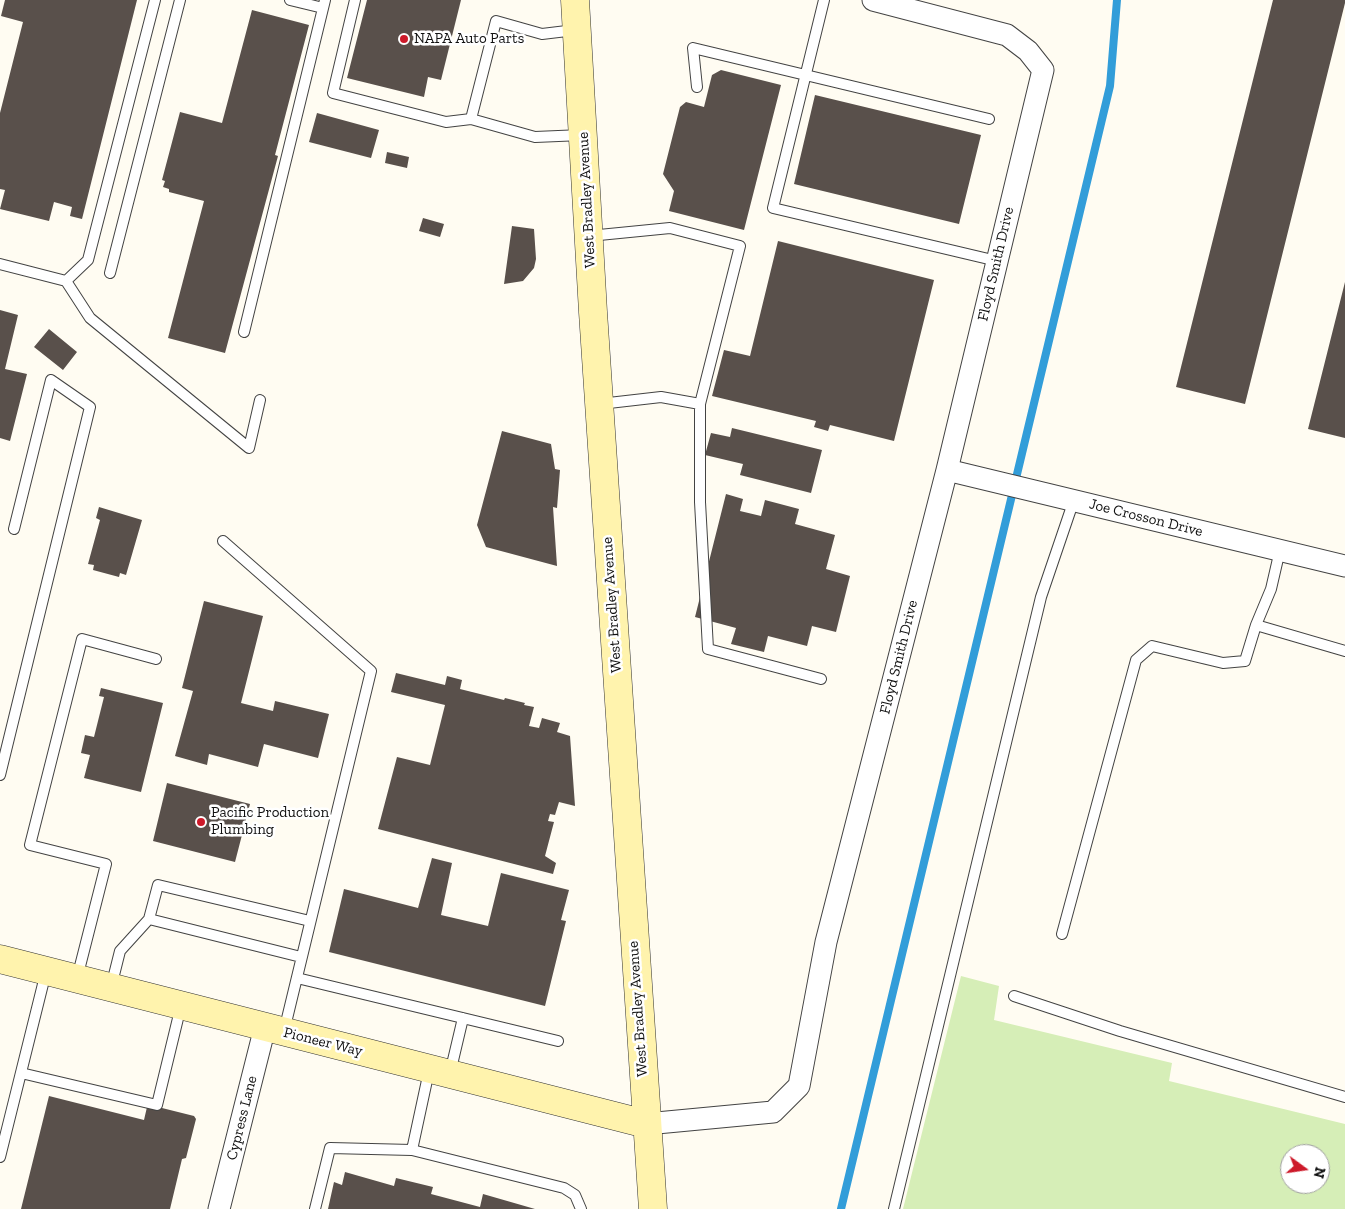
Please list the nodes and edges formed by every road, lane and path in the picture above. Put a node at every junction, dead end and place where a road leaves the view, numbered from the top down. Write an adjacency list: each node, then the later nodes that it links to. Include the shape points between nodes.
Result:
1 (155, 0): 19 (lane, via 88,260)
2 (180, 0): 18 (lane)
3 (290, 0): 8 (lane)
4 (355, 0): 13 (lane, via 333,93 446,122)
5 (576, 0): 9 (main road, West Bradley Avenue)
6 (824, 0): 10 (lane)
7 (873, 0): 16 (street, Floyd Smith Drive, via 1007,35 1028,51 1043,70)
8 (324, 4): 20 (lane)
9 (577, 30): 13 (lane, via 542,34 496,21); 14 (main road, West Bradley Avenue)
10 (806, 74): 11 (lane, via 693,48); 12 (lane); 16 (lane, via 773,208)
11 (697, 87)
12 (989, 118)
13 (471, 119): 14 (lane, via 536,137)
14 (583, 135): 15 (main road, West Bradley Avenue)
15 (589, 236): 22 (main road, West Bradley Avenue); 23 (lane, via 670,228 740,246)
16 (997, 261): 24 (street, Floyd Smith Drive)
17 (0, 264): 19 (lane)
18 (110, 273)
19 (66, 281): 21 (lane, via 90,318 249,448)
20 (244, 332)
21 (260, 400)
22 (599, 404): 23 (lane, via 661,397); 52 (main road, West Bradley Avenue)
23 (700, 404): 33 (lane, via 700,502 708,649)
24 (947, 470): 25 (street, Joe Crosson Drive); 52 (street, Floyd Smith Drive, via 826,942 799,1086 773,1112)
25 (1064, 498): 28 (street, Joe Crosson Drive); 59 (lane)
26 (14, 529): 34 (lane, via 51,380 90,407)
27 (223, 541): 36 (lane, via 371,671)
28 (1280, 550): 29 (street, Joe Crosson Drive); 30 (lane, via 1271,589)
29 (1345, 566)
30 (1256, 625): 31 (lane); 37 (lane, via 1245,661 1223,663 1152,646 1136,660)
31 (1345, 651)
32 (156, 659): 42 (lane, via 82,639 34,826 30,845 106,864)
33 (821, 679)
34 (0, 776)
35 (149, 920): 36 (lane, via 158,885); 38 (lane); 43 (lane, via 120,951)
36 (310, 921): 38 (lane)
37 (1062, 934)
38 (301, 957): 41 (lane)
39 (0, 959): 40 (main road, Pioneer Way)
40 (46, 971): 42 (main road, Pioneer Way); 50 (lane)
41 (296, 978): 46 (lane); 47 (lane)
42 (77, 979): 43 (main road, Pioneer Way)
43 (111, 988): 45 (main road, Pioneer Way)
44 (1014, 996): 51 (lane, via 1120,1031)
45 (181, 1006): 47 (main road, Pioneer Way); 50 (lane, via 157,1105)
46 (463, 1018): 48 (lane); 49 (lane)
47 (274, 1030): 49 (main road, Pioneer Way); 55 (street, Cypress Lane)
48 (558, 1040)
49 (440, 1072): 52 (main road, Pioneer Way); 53 (lane)
50 (21, 1073): 54 (lane)
51 (1345, 1097)
52 (646, 1124): 58 (main road, West Bradley Avenue)
53 (412, 1150): 56 (lane, via 330,1148); 57 (lane, via 564,1188 575,1195)
54 (1, 1151)
55 (219, 1209)
56 (315, 1209)
57 (581, 1209)
58 (653, 1209)
59 (894, 1209)

